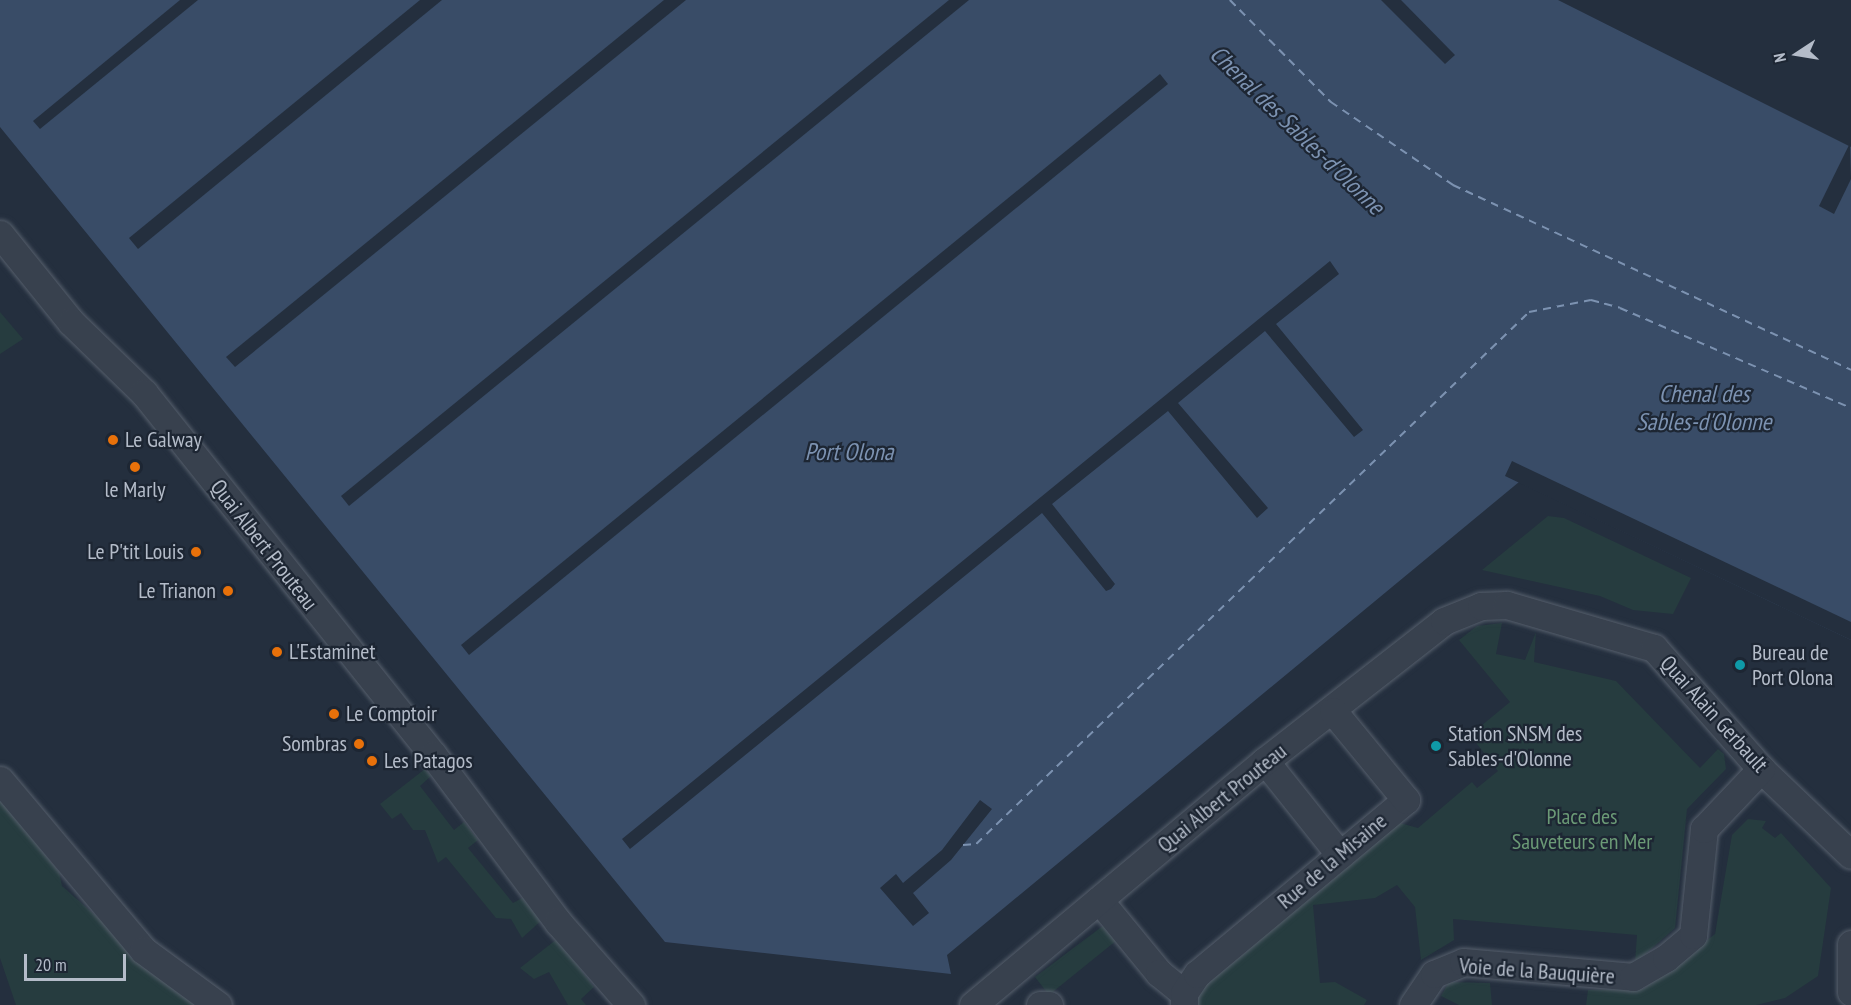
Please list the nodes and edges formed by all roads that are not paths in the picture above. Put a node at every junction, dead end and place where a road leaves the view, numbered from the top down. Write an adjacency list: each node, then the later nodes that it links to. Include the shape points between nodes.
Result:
1 (0, 234): 14 (street, Quai Albert Prouteau, via 71,322 144,393 433,755 558,922)
2 (1481, 606): 3 (street, Quai Albert Prouteau, via 1444,621); 5 (street, Quai Alain Gerbault, via 1507,605 1654,648)
3 (1333, 711): 4 (street, Quai Albert Prouteau); 7 (street, Rue de la Misaine, via 1406,800)
4 (1265, 760): 7 (street); 9 (street, Quai Albert Prouteau)
5 (1761, 769): 8 (street, Quai Alain Gerbault); 18 (street, Voie de la Bauquière, via 1704,829 1693,934 1666,958 1633,977 1463,962 1434,974)
6 (0, 780): 13 (street, via 143,950)
7 (1340, 855): 12 (street, Rue de la Misaine, via 1197,974)
8 (1851, 855)
9 (1099, 900): 12 (street); 15 (street, Quai Albert Prouteau)
10 (1851, 944): 11 (street)
11 (1851, 992)
12 (1184, 999)
13 (218, 1005)
14 (631, 1005)
15 (973, 1005)
16 (1040, 1005): 17 (street)
17 (1049, 1005)
18 (1413, 1005)

